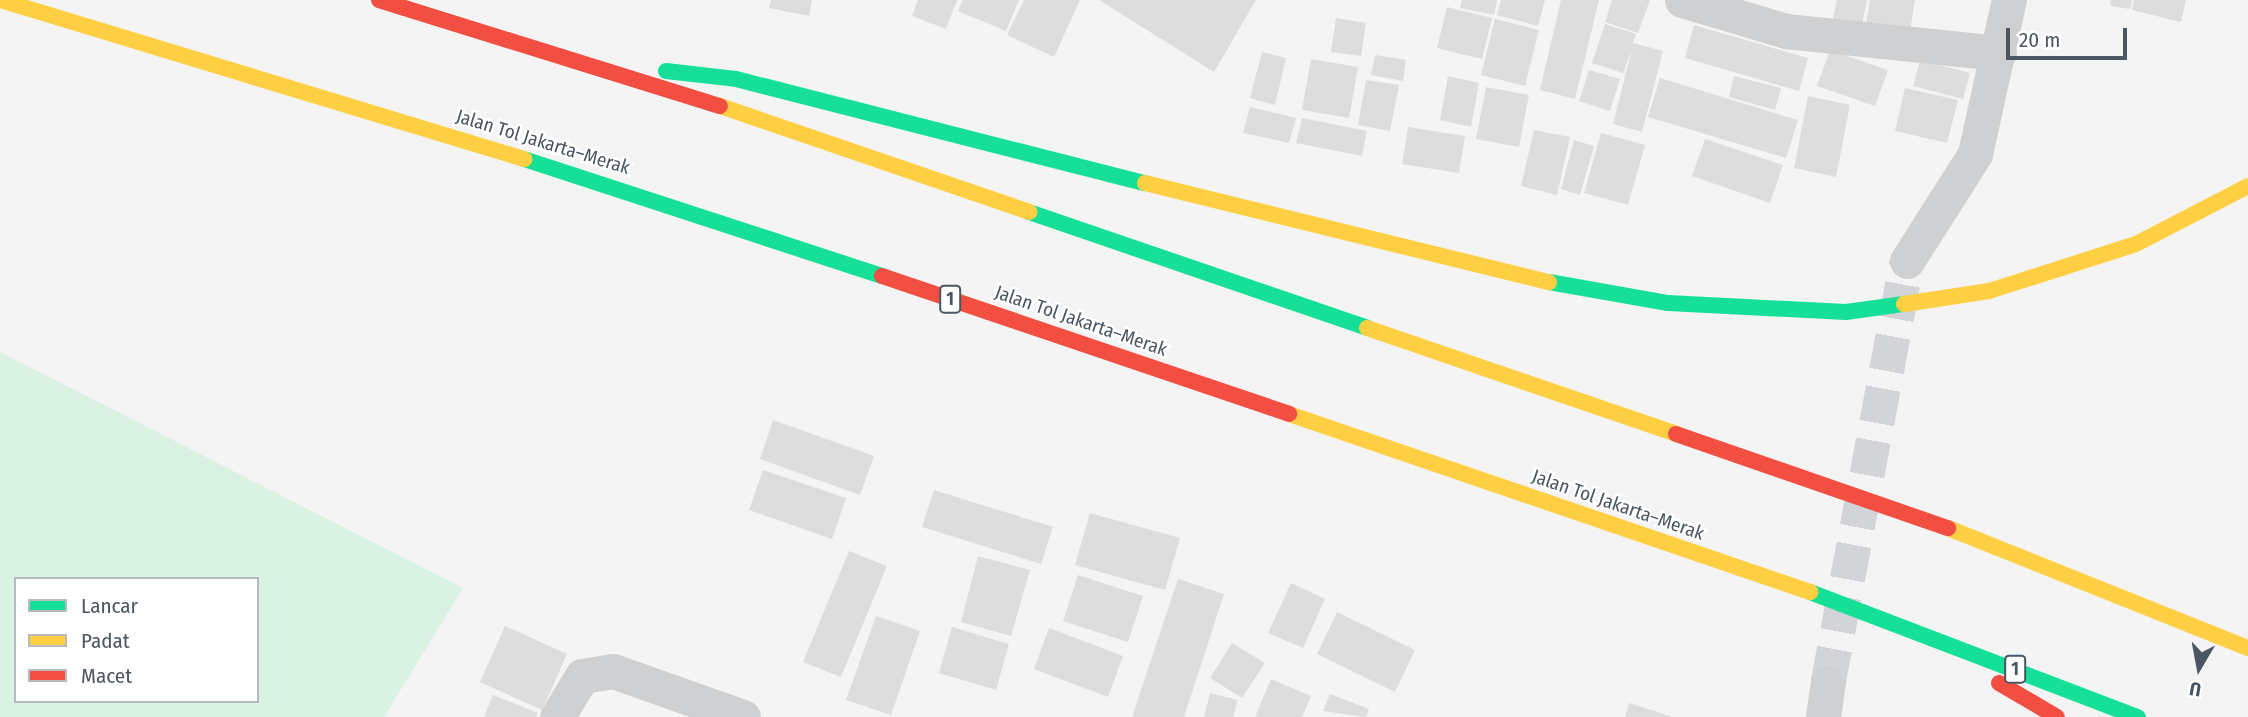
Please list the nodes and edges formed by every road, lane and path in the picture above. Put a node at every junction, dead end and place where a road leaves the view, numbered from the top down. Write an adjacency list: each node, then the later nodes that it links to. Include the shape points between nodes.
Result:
1 (0, 0): 9 (highway, Jalan Tol Jakarta–Merak / 1, via 651,197)
2 (379, 0): 6 (highway)
3 (1682, 0): 5 (street, via 1786,31)
4 (2009, 0): 5 (street)
5 (1999, 53): 8 (street, via 1975,154)
6 (601, 65): 7 (highway, via 737,79 1514,276 1668,303 1846,312 1989,291 2136,244); 10 (highway, via 1937,524)
7 (2248, 186)
8 (1907, 261)
9 (1892, 620): 15 (highway); 16 (highway, Jalan Tol Jakarta–Merak / 1)
10 (2248, 648)
11 (1828, 683): 14 (street)
12 (558, 717): 13 (street, via 582,676 613,671)
13 (743, 717)
14 (1823, 717)
15 (2057, 717)
16 (2138, 717)

